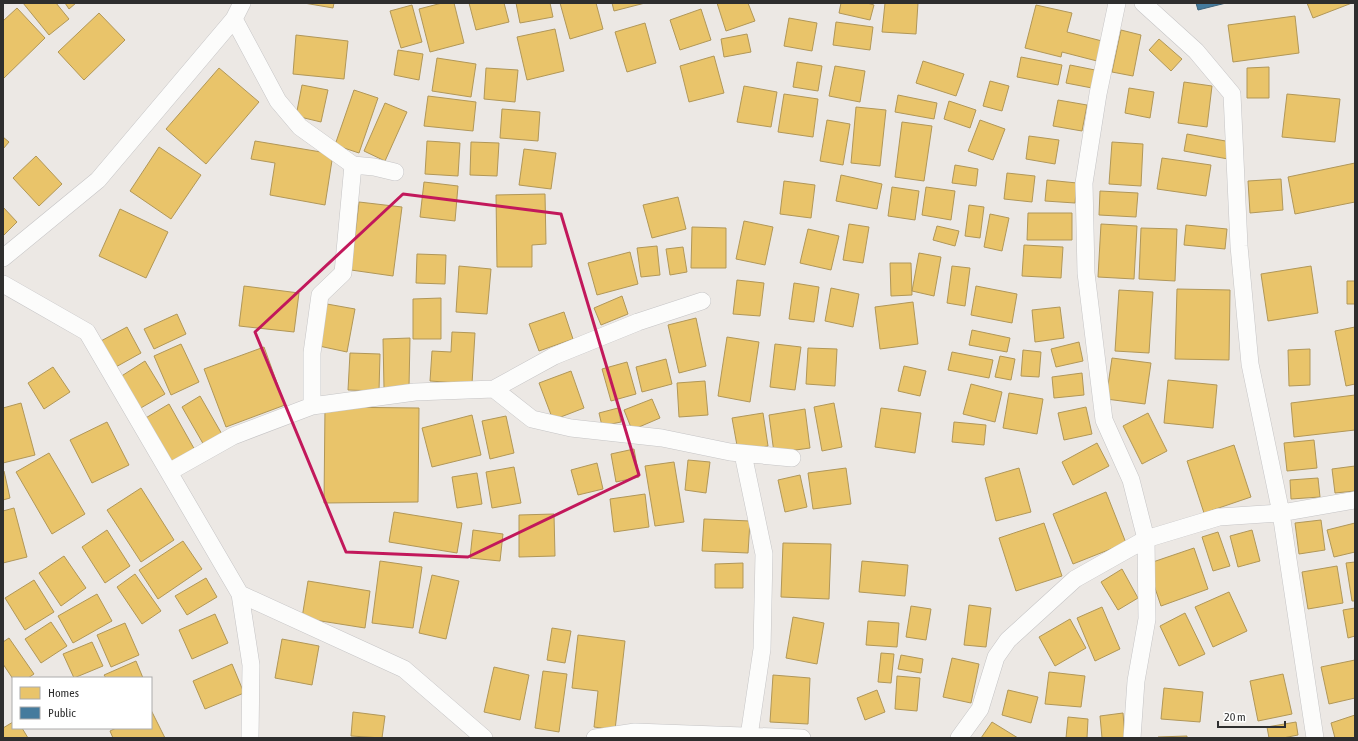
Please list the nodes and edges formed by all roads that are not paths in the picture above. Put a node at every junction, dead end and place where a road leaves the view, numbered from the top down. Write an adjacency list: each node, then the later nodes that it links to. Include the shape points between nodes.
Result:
1 (242, 3): 4 (street)
2 (1117, 3): 17 (street, via 1098,94 1084,183 1086,273 1104,420 1131,480)
3 (1143, 3): 16 (street, via 1196,51 1232,94 1239,246 1250,364)
4 (234, 19): 5 (street, via 278,101 300,127); 7 (street, via 98,180)
5 (353, 165): 6 (street); 11 (street, via 343,273 320,295 312,353)
6 (394, 172)
7 (3, 258)
8 (3, 284): 14 (street, via 87,332)
9 (702, 301): 10 (street, via 638,322 554,356)
10 (494, 390): 11 (street, via 415,392); 12 (street, via 532,419 571,428 662,438)
11 (312, 406): 14 (street, via 233,436)
12 (743, 454): 13 (street); 19 (street, via 764,554 762,649)
13 (792, 458)
14 (169, 472): 18 (street)
15 (1355, 500): 16 (street)
16 (1281, 513): 17 (street, via 1219,517); 26 (street)
17 (1146, 539): 24 (street, via 1075,579 1008,640 996,657 980,709); 25 (street, via 1147,618 1136,681)
18 (240, 594): 20 (street, via 251,665); 21 (street, via 404,669)
19 (749, 736): 22 (street, via 635,732); 23 (street)
20 (250, 738)
21 (484, 738)
22 (595, 738)
23 (802, 738)
24 (959, 738)
25 (1132, 738)
26 (1315, 738)

